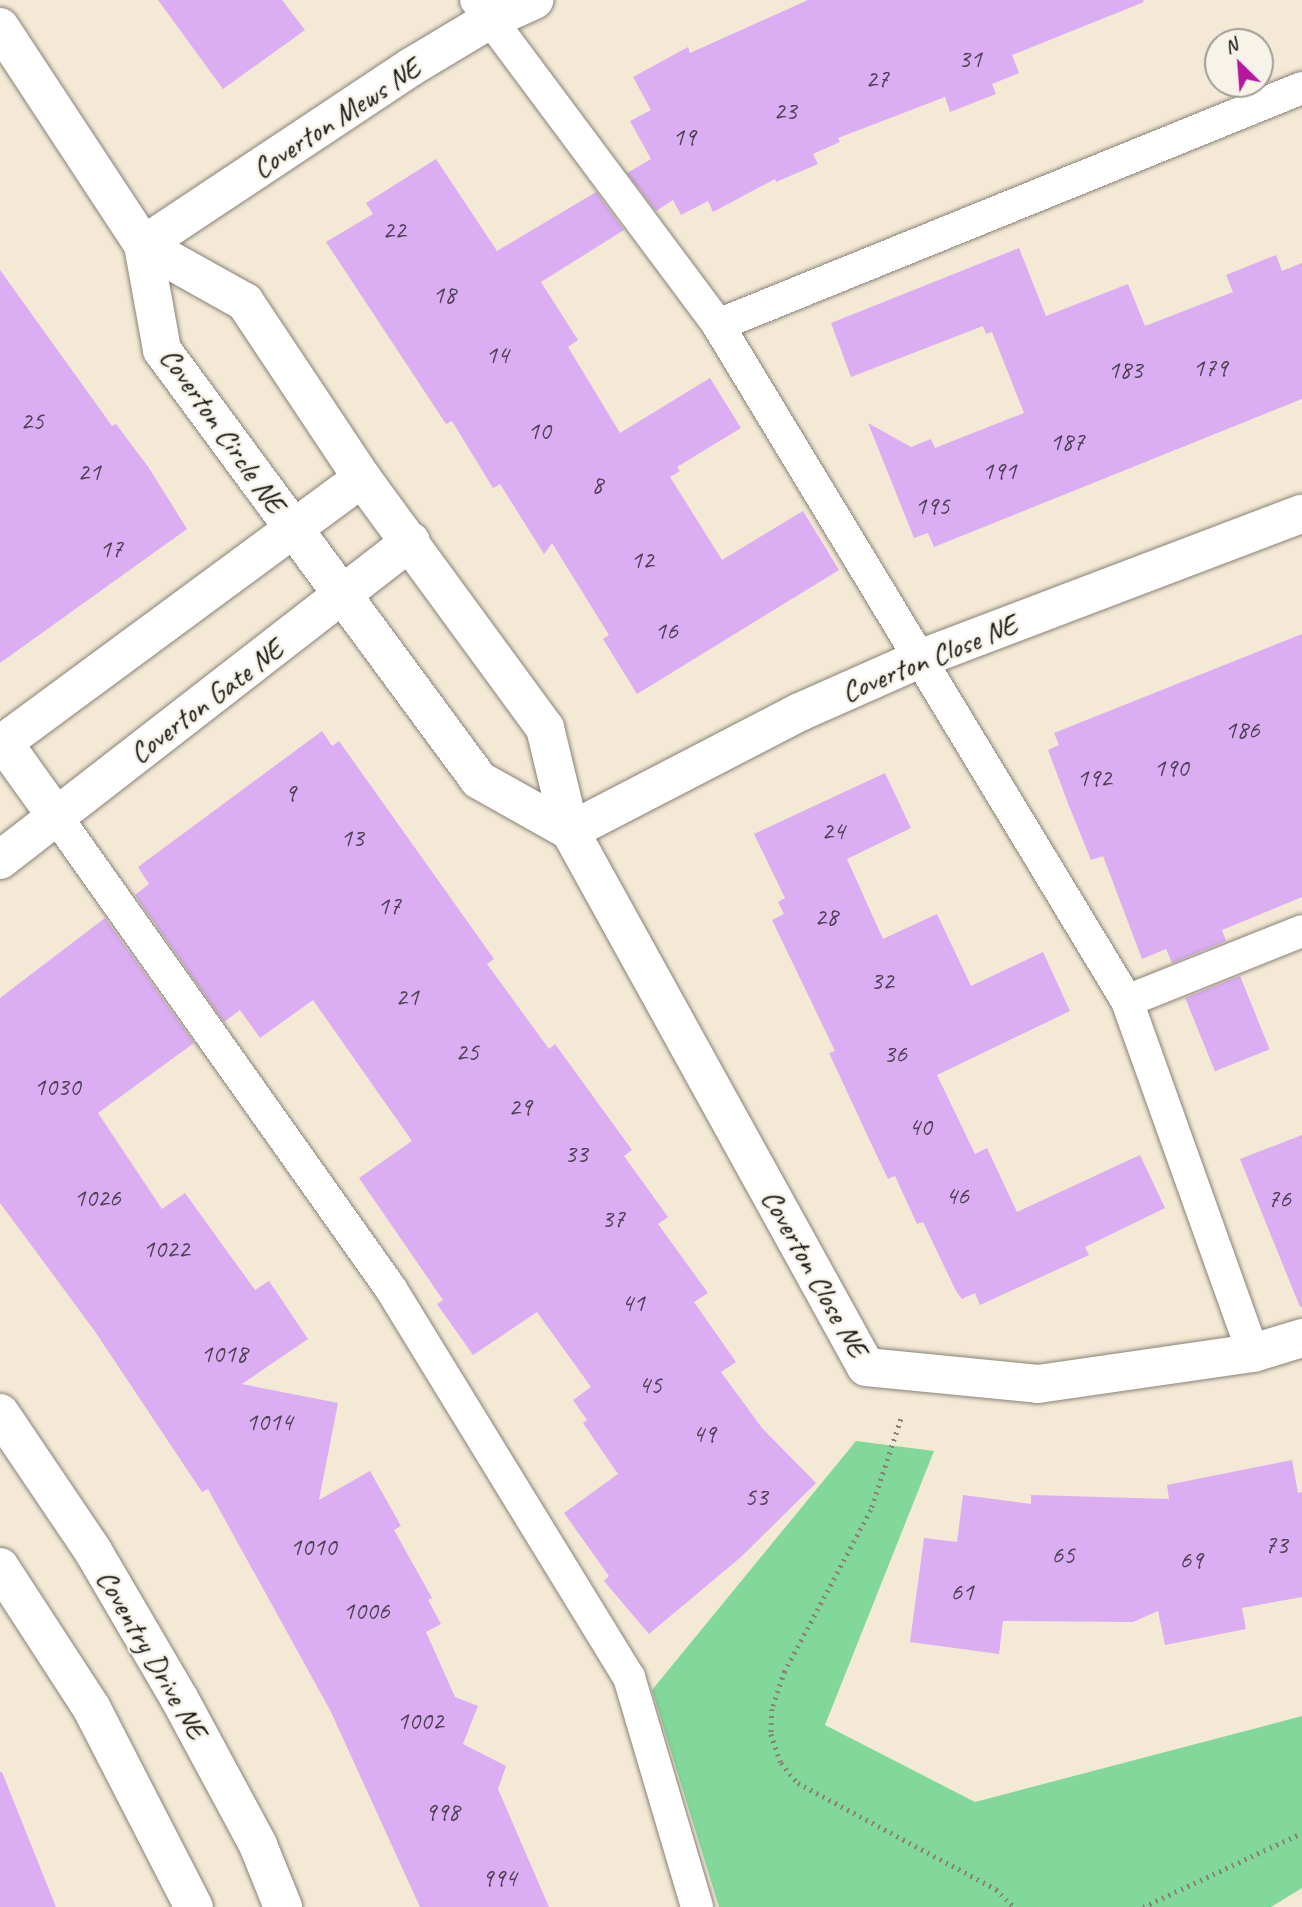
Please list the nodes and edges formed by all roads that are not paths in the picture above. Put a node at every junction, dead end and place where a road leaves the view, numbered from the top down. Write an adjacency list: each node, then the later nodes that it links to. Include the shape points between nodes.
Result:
1 (534, 0): 2 (street, Coverton Mews NE)
2 (482, 11): 5 (street, Coverton Mews NE); 6 (lane)
3 (0, 27): 5 (street, Coverton Circle NE)
4 (1302, 88): 6 (lane)
5 (143, 245): 7 (street, Coverton Circle NE, via 245,302); 9 (street, Coverton Circle NE, via 162,350)
6 (718, 324): 12 (lane)
7 (362, 478): 9 (street); 10 (street, Coverton Circle NE)
8 (1302, 514): 12 (street, Coverton Close NE)
9 (293, 529): 11 (street, Coverton Circle NE); 13 (street)
10 (411, 541): 11 (street, Coverton Gate NE); 15 (street, Coverton Close NE, via 545,728)
11 (342, 598): 14 (street, Coverton Gate NE); 15 (street, via 479,780)
12 (922, 657): 15 (street, Coverton Close NE, via 800,712); 18 (lane)
13 (1, 742): 14 (street)
14 (56, 816): 16 (street, Coverton Gate NE); 25 (lane, via 391,1289 629,1676)
15 (570, 831): 20 (street, Coverton Close NE, via 866,1367 1038,1384)
16 (0, 860)
17 (1302, 931): 18 (lane)
18 (1126, 1001): 20 (lane)
19 (1302, 1338): 20 (street, Coverton Close NE)
20 (1253, 1353)
21 (0, 1413): 24 (street, Coventry Drive NE, via 93,1551 172,1686 258,1845)
22 (0, 1567): 23 (street, via 90,1707)
23 (194, 1907)
24 (283, 1907)
25 (697, 1907)

